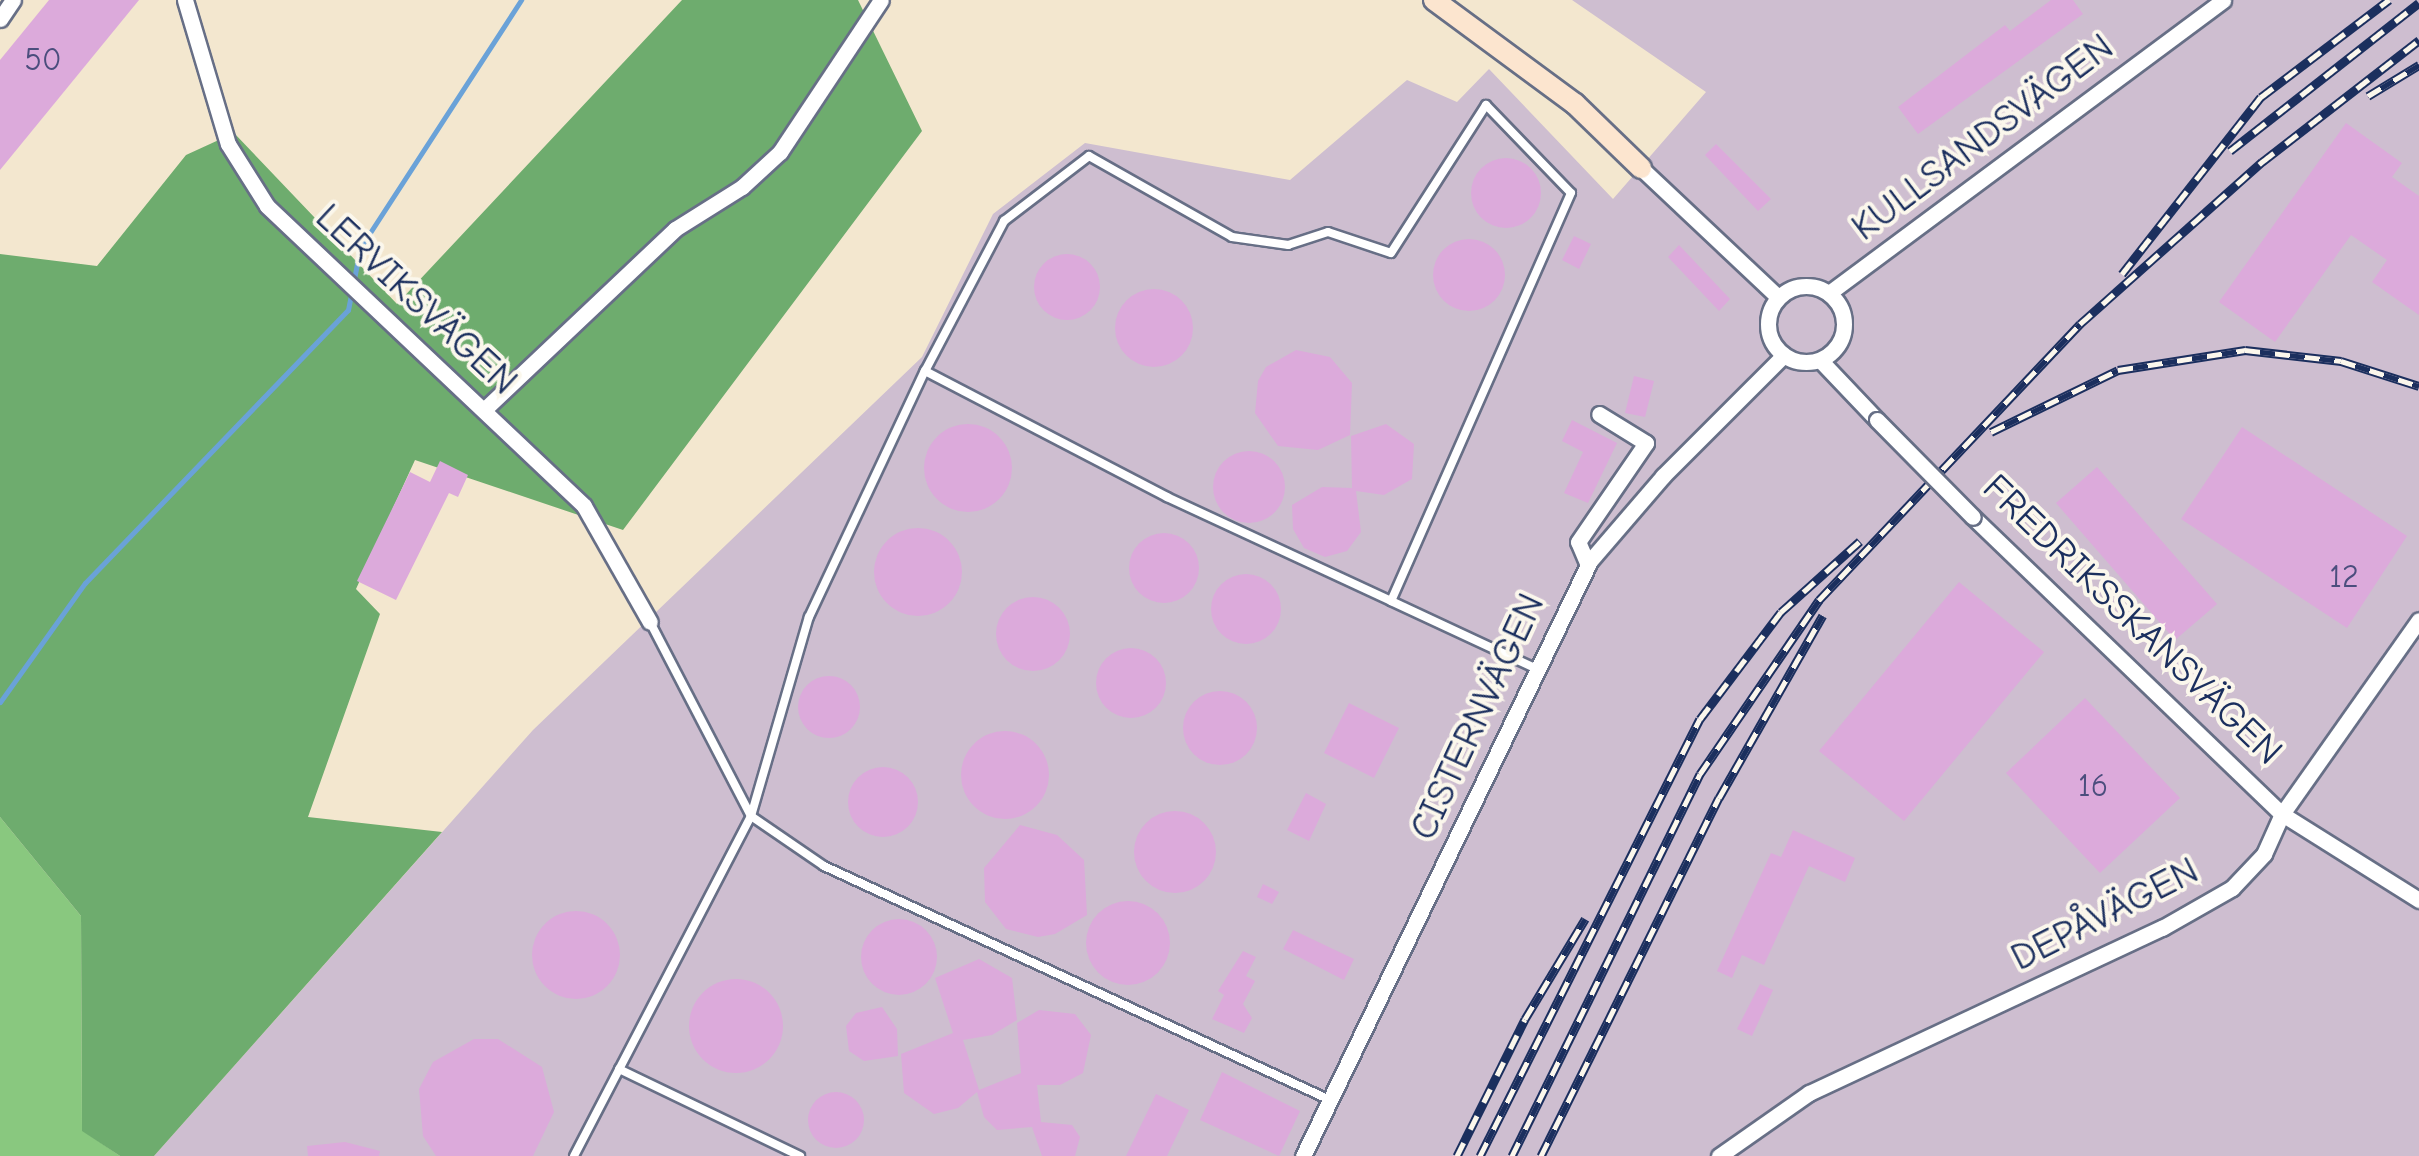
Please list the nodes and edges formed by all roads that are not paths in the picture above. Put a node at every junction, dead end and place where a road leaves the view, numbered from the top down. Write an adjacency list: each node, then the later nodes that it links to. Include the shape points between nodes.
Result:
1 (14, 0): 6 (street)
2 (185, 0): 13 (street, LERVIKSVÄGEN, via 228,144 267,206)
3 (881, 0): 13 (street, via 780,152 742,187 675,228)
4 (1434, 0): 7 (main road, via 1575,104)
5 (2223, 0): 8 (street, KULLSANDSVÄGEN)
6 (0, 19)
7 (1641, 168): 9 (street)
8 (1830, 293): 9 (street, via 1809,285); 11 (street, via 1843,312 1843,335)
9 (1778, 297): 10 (street, via 1769,334)
10 (1784, 356): 11 (street); 15 (street, CISTERNVÄGEN, via 1662,476)
11 (1820, 360): 20 (street, FREDRIKSSKANSVÄGEN, bridge)
12 (925, 371): 16 (lane); 16 (lane, via 1004,221 1089,156 1232,236 1288,245 1328,232 1391,253 1486,105 1571,194); 21 (lane, via 809,617)
13 (487, 407): 18 (street, LERVIKSVÄGEN, via 584,506)
14 (1599, 414): 15 (street, via 1646,443 1578,542)
15 (1588, 565): 19 (street, CISTERNVÄGEN)
16 (1391, 601): 19 (lane)
17 (2419, 620): 20 (street, DEPÅVÄGEN)
18 (650, 622): 21 (lane)
19 (1535, 668): 24 (street, CISTERNVÄGEN)
20 (2282, 814): 22 (street, FREDRIKSSKANSVÄGEN); 28 (street, DEPÅVÄGEN, via 2264,854 2232,888 2162,928 1809,1093)
21 (751, 816): 23 (lane); 24 (lane, via 824,866)
22 (2419, 900)
23 (620, 1070): 25 (lane); 26 (lane)
24 (1330, 1100): 27 (street, CISTERNVÄGEN)
25 (574, 1156)
26 (800, 1156)
27 (1303, 1156)
28 (1720, 1156)

